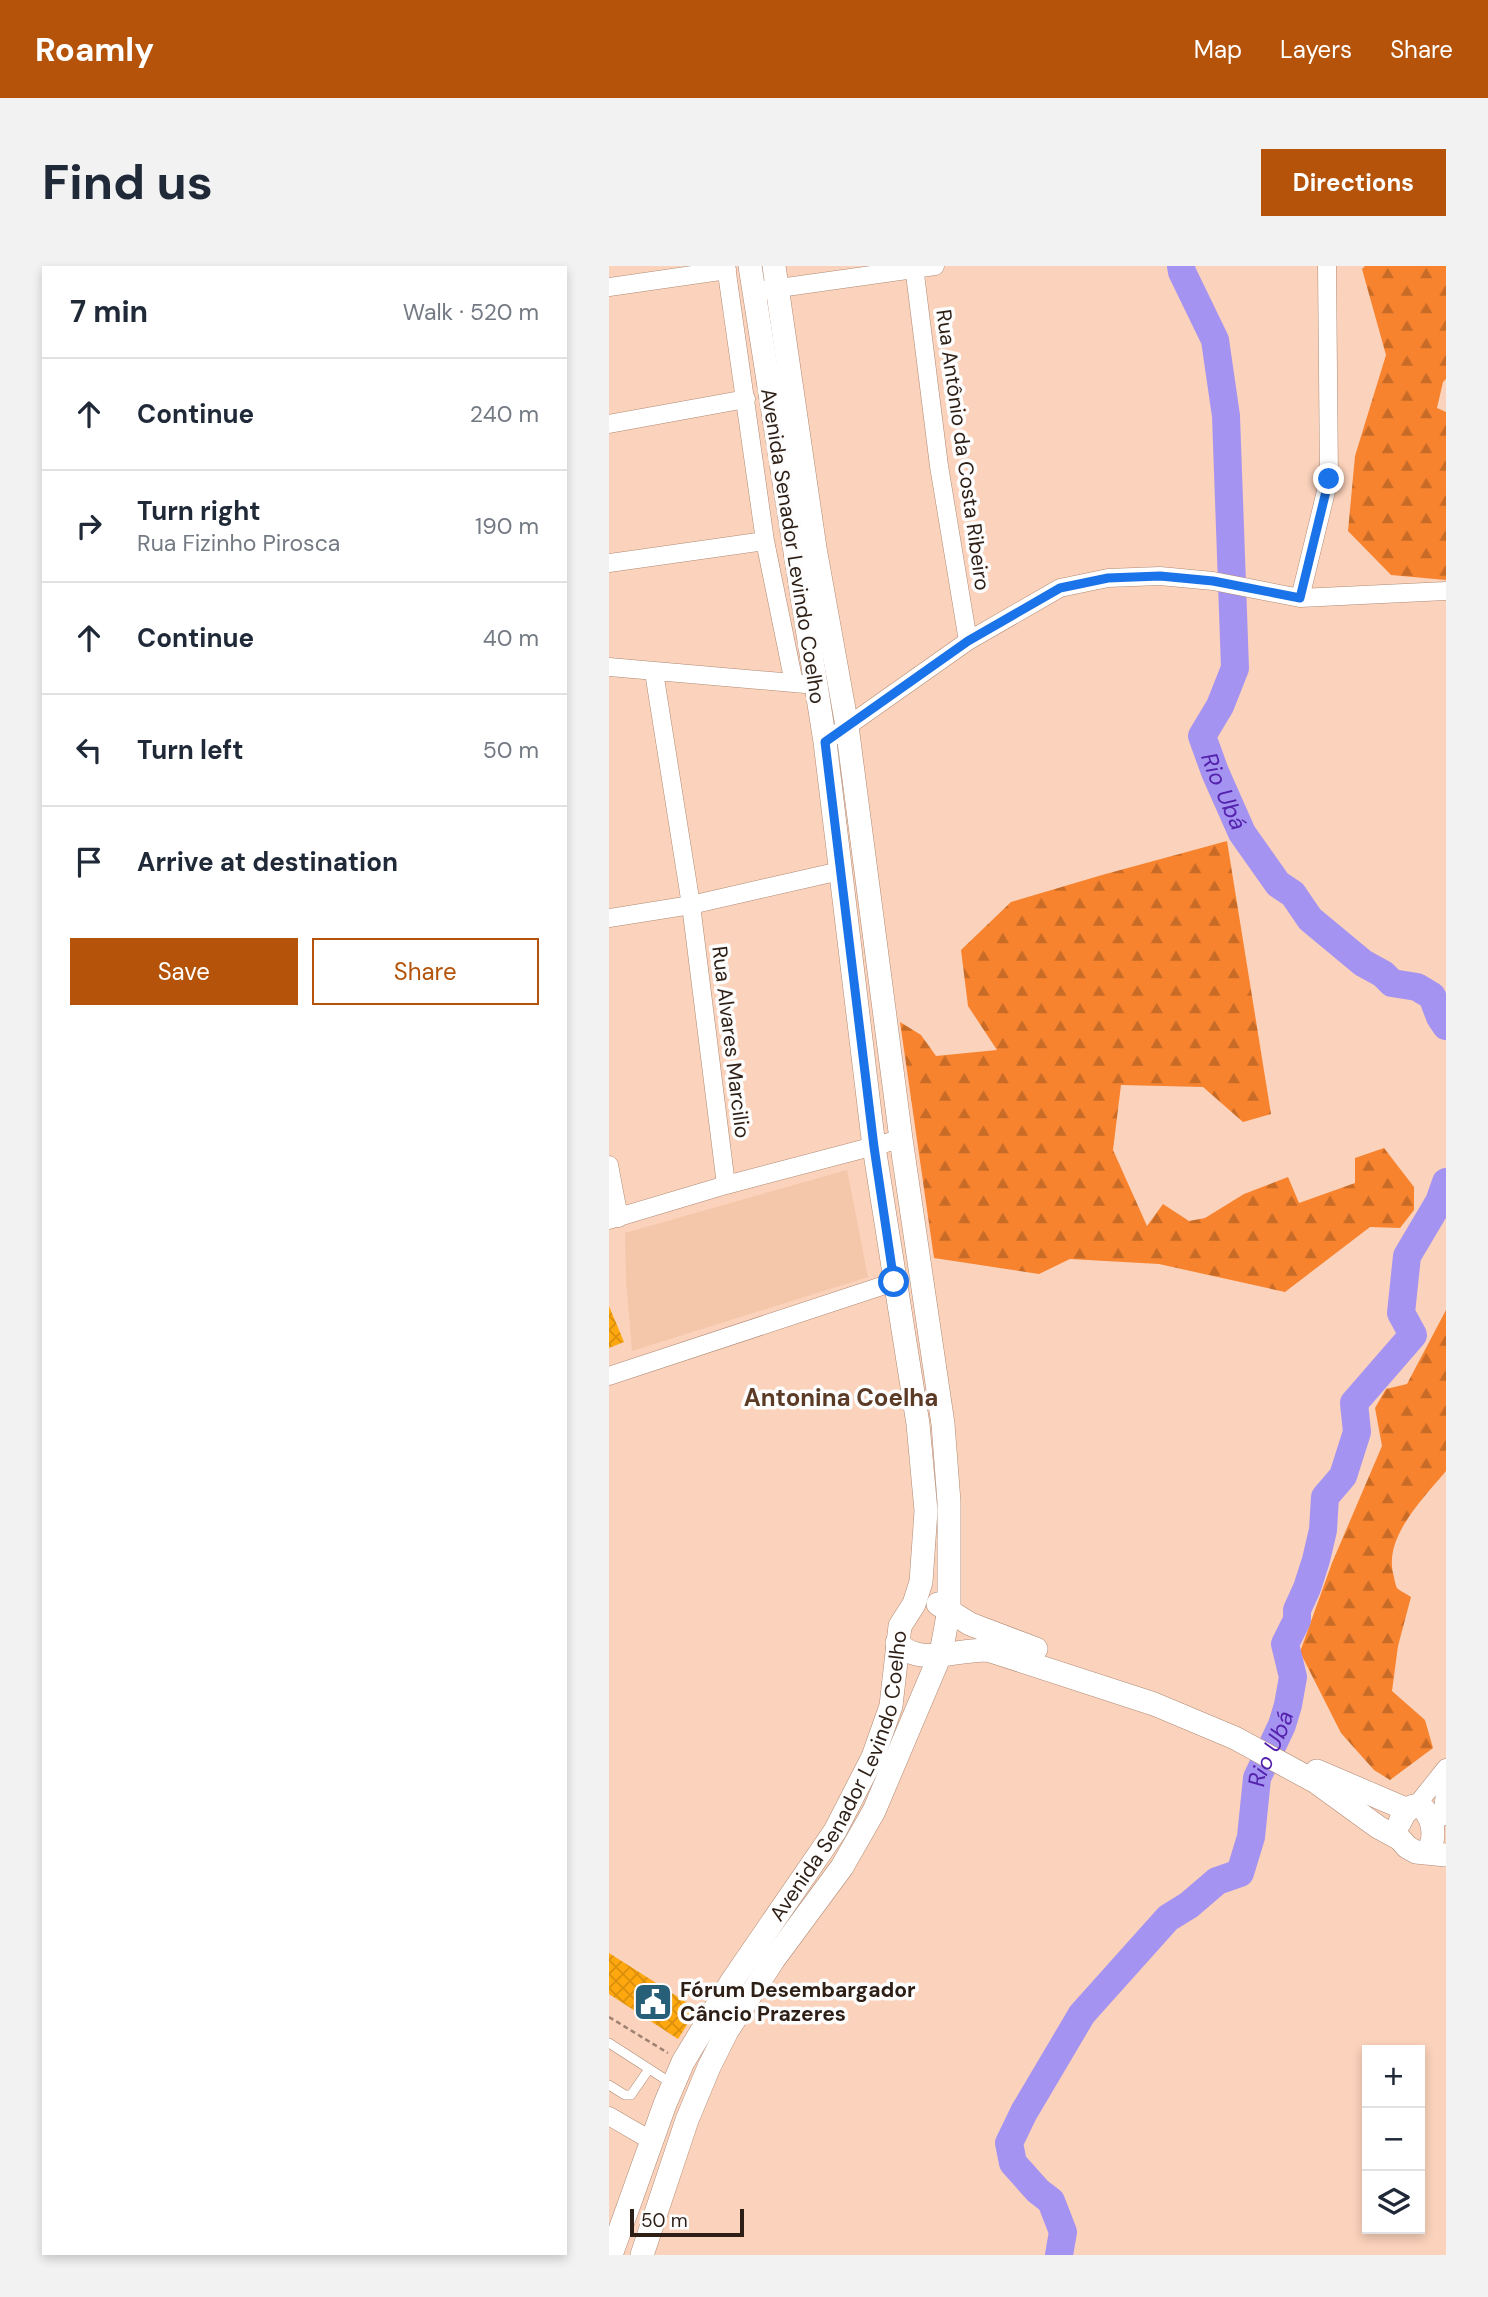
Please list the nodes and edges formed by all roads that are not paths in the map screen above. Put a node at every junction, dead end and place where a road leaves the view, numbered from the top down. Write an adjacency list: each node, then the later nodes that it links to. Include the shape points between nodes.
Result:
1 (750, 266): 6 (street, Avenida Senador Levindo Coelho)
2 (935, 266): 4 (street)
3 (1327, 266): 13 (street, via 1329,479)
4 (915, 267): 6 (street); 14 (street, Rua Antônio da Costa Ribeiro, via 939,466)
5 (726, 268): 7 (street); 8 (street)
6 (769, 282): 17 (street, Avenida Senador Levindo Coelho); 18 (street)
7 (609, 287)
8 (746, 399): 9 (street); 10 (street)
9 (609, 424)
10 (765, 541): 11 (street); 17 (street)
11 (609, 563)
12 (1446, 591): 13 (street)
13 (1300, 598): 14 (street, via 1213,581 1108,578 1060,588)
14 (968, 641): 19 (street)
15 (609, 667): 16 (street)
16 (654, 672): 17 (street); 22 (street, Rua Alvares Marcilio)
17 (804, 684): 18 (street); 20 (street, Avenida Senador Levindo Coelho)
18 (839, 689): 19 (street)
19 (847, 726): 20 (street); 24 (street)
20 (825, 742): 21 (street, Avenida Senador Levindo Coelho)
21 (840, 871): 22 (street); 25 (street, Avenida Senador Levindo Coelho)
22 (691, 905): 23 (street); 27 (street, Rua Alvares Marcilio)
23 (609, 918)
24 (901, 1139): 25 (street); 32 (street, via 943,1424)
25 (874, 1147): 27 (street); 29 (street, Avenida Senador Levindo Coelho)
26 (609, 1165): 28 (street)
27 (726, 1185): 28 (street)
28 (614, 1219)
29 (894, 1282): 30 (street); 31 (street, Avenida Senador Levindo Coelho, via 918,1424 926,1511 921,1582)
30 (609, 1376)
31 (914, 1604): 32 (street, via 935,1603); 33 (street, Avenida Senador Levindo Coelho, via 902,1620)
32 (949, 1610): 34 (street); 35 (street, via 987,1632 1159,1692)
33 (897, 1643): 34 (street, via 914,1654); 45 (street, Avenida Senador Levindo Coelho, via 891,1706 857,1790 835,1831 732,1981)
34 (941, 1653): 35 (street, via 988,1650); 50 (street, via 874,1811 842,1867 774,1959 721,2043 687,2120)
35 (1237, 1734): 36 (street)
36 (1297, 1767): 39 (street); 41 (street)
37 (1446, 1768): 39 (street)
38 (1446, 1786): 40 (street)
39 (1412, 1808): 40 (street, via 1430,1808); 41 (street, via 1401,1818)
40 (1444, 1821): 42 (street, via 1445,1833)
41 (1401, 1839): 42 (street, via 1416,1852)
42 (1436, 1854)
43 (609, 2043): 44 (lane)
44 (649, 2069): 45 (lane); 46 (lane, via 631,2095)
45 (673, 2084): 48 (street, Avenida Senador Levindo Coelho)
46 (609, 2085)
47 (609, 2116): 48 (street)
48 (652, 2141): 49 (street, Avenida Senador Levindo Coelho)
49 (611, 2255)
50 (642, 2255)

